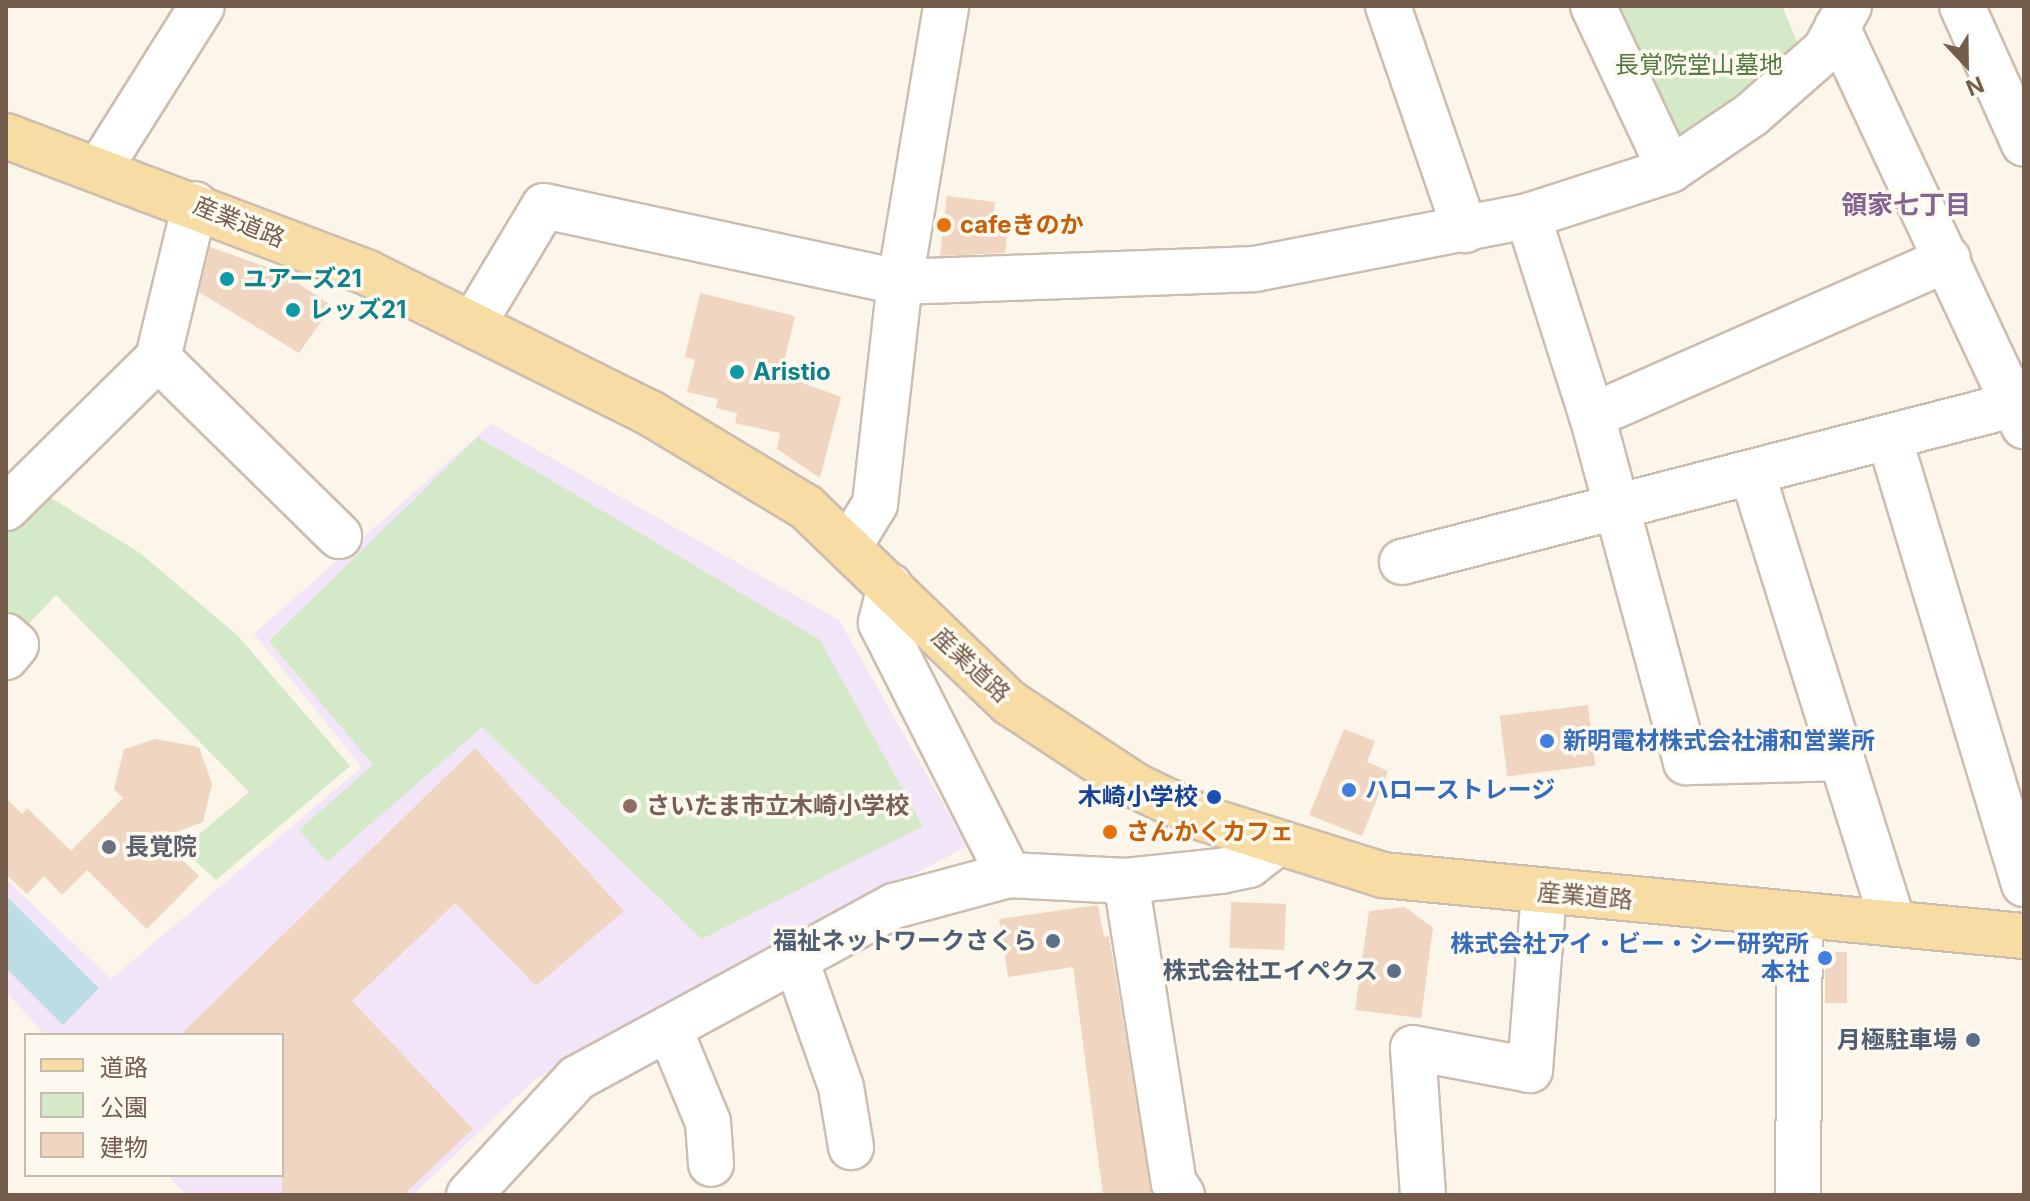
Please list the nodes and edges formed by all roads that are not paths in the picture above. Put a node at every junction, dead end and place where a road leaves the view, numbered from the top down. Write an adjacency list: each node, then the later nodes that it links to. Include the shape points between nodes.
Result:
1 (202, 6): 9 (street)
2 (946, 6): 15 (street)
3 (1388, 6): 13 (street)
4 (1593, 6): 10 (street)
5 (1962, 6): 8 (street)
6 (1843, 17): 10 (street, via 1825,50 1751,115); 14 (street)
7 (6, 136): 9 (main road, 産業道路)
8 (2024, 144)
9 (100, 168): 11 (main road, 産業道路)
10 (1670, 170): 12 (street)
11 (195, 204): 16 (main road, 産業道路); 17 (street)
12 (1528, 216): 13 (street); 19 (street)
13 (1465, 230): 15 (street, via 1255,269)
14 (1948, 259): 18 (street); 19 (street)
15 (900, 282): 16 (street, via 544,206); 25 (street, via 875,504)
16 (475, 321): 25 (main road, 産業道路, via 764,478)
17 (158, 358): 22 (street); 24 (street)
18 (2021, 410): 20 (street)
19 (1592, 416): 23 (street)
20 (1889, 437): 21 (street); 34 (street)
21 (1753, 476): 23 (street); 30 (street)
22 (6, 508)
23 (1618, 509): 26 (street); 30 (street, via 1686,762)
24 (339, 536)
25 (850, 545): 27 (main road, 産業道路)
26 (1402, 562)
27 (890, 586): 31 (main road, 産業道路, via 1010,703 1074,748 1150,792); 32 (street, via 881,623)
28 (6, 636): 29 (street, via 16,645)
29 (6, 657)
30 (1841, 758): 37 (street)
31 (1273, 846): 33 (street, via 1249,865); 35 (main road, 産業道路, via 1383,875)
32 (1009, 875): 33 (street); 39 (street, via 894,906)
33 (1126, 881): 45 (street, via 1174,1183)
34 (2024, 884)
35 (1544, 893): 36 (main road, 産業道路); 44 (street, via 1530,1070 1413,1048)
36 (1800, 915): 37 (main road, 産業道路); 46 (street)
37 (1893, 922): 38 (main road, 産業道路)
38 (2024, 936)
39 (796, 960): 40 (street); 41 (street, via 841,1087)
40 (669, 1028): 42 (street, via 708,1122); 43 (street, via 577,1078)
41 (851, 1147)
42 (711, 1164)
43 (485, 1188)
44 (1418, 1194)
45 (1182, 1195)
46 (1798, 1195)

